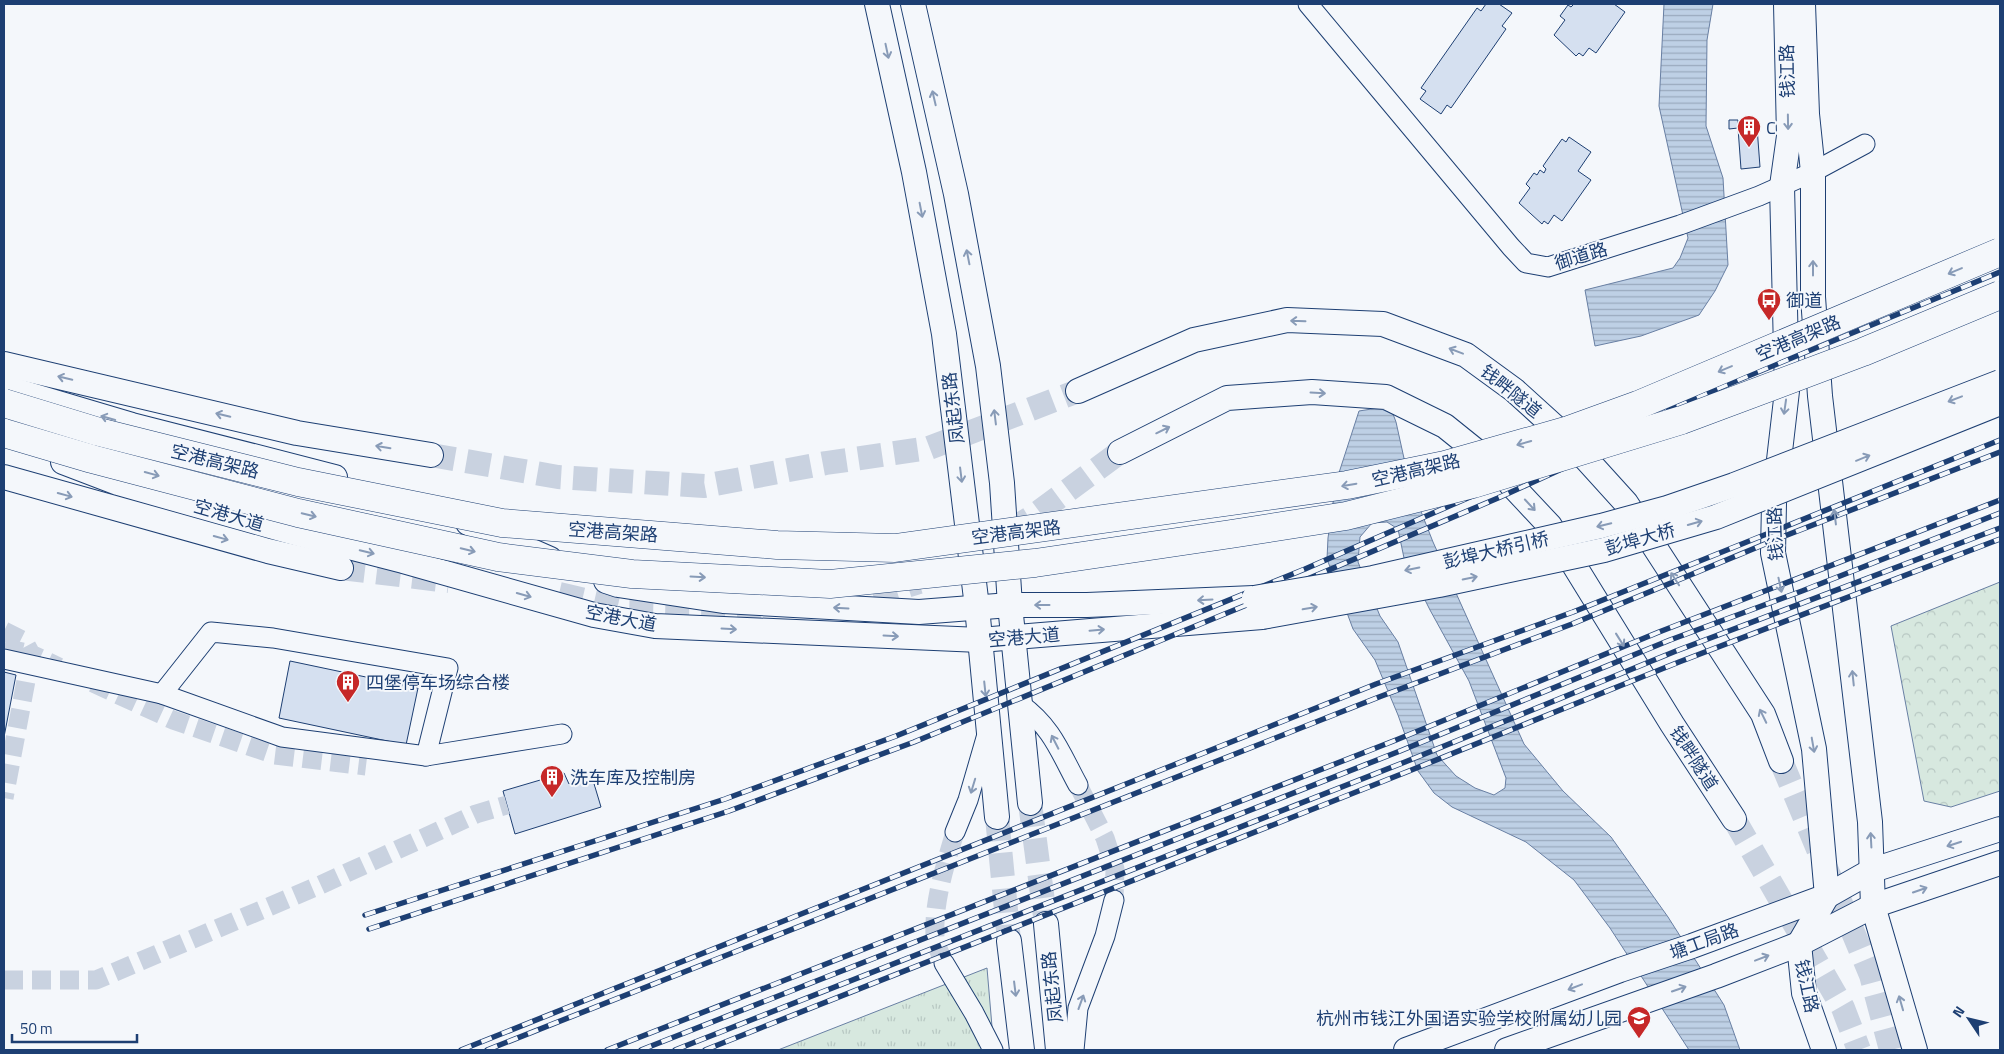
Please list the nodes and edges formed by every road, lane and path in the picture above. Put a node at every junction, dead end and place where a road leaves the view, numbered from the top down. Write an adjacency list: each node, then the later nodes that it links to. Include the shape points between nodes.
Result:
1 (877, 4): 24 (main road, 凤起东路, one-way to 24, via 914,172 944,334)
2 (913, 4): 23 (main road, one-way to 2, via 1002,483 988,366 956,194)
3 (1308, 4): 8 (street, 御道路, via 1526,262 1548,267 1680,225)
4 (1786, 4): 8 (main road, 钱江路, one-way to 8, via 1789,136)
5 (1803, 4): 7 (main road, 钱江路, via 1807,114)
6 (1864, 144): 7 (street, 御道路)
7 (1813, 172): 8 (street, 御道路); 42 (main road, 钱江路, one-way to 7, via 1820,396 1814,297)
8 (1782, 186): 43 (main road, 钱江路, one-way to 43, via 1787,391 1774,503 1773,553 1814,749)
9 (2000, 252): 15 (highway, 空港高架路, one-way to 15, bridge, via 1638,406 1569,430 1445,465 1347,485 896,548 778,545 502,523 298,482 99,432)
10 (2000, 295): 17 (highway, 空港高架路, one-way to 10, bridge, via 92,459 298,513 498,557 632,574 830,584 1035,563 1346,516 1473,484 1682,420 1864,352)
11 (4, 364): 20 (main road, one-way to 11, via 297,433)
12 (2000, 382): 25 (main road, 彭埠大桥引桥, one-way to 25, bridge, via 1666,508)
13 (4, 387): 24 (main road, 空港大道, one-way to 13, via 919,612 733,602 618,585 381,489)
14 (1078, 391): 34 (main road, 钱畔隧道, one-way to 14, via 1763,714 1626,503 1568,440 1514,390 1466,355 1383,324 1287,320 1194,340)
15 (4, 403)
16 (2000, 403): 25 (main road, 彭埠大桥, one-way to 16, bridge, via 1439,585 1604,550 1716,518)
17 (4, 432)
18 (4, 438): 27 (main road, 空港大道, one-way to 27, via 118,483 594,614 655,626)
19 (1120, 452): 38 (main road, 钱畔隧道, one-way to 38, via 1227,398 1312,392 1386,397 1445,426 1491,463 1550,526)
20 (431, 455)
21 (4, 477): 22 (main road, one-way to 22, via 268,551)
22 (341, 568)
23 (1010, 606): 24 (main road, 空港大道); 25 (main road, 空港大道, one-way to 23); 26 (main road)
24 (977, 607): 27 (main road, 凤起东路)
25 (1258, 607): 26 (main road, 空港大道, one-way to 25)
26 (1014, 637): 27 (main road, 空港大道); 30 (main road)
27 (980, 640): 31 (main road, 凤起东路, one-way to 31)
28 (4, 659): 29 (street)
29 (162, 694): 33 (street, via 282,737); 33 (street, via 210,632 273,638 448,668)
30 (1020, 704): 35 (street, one-way to 30, via 1051,733 1038,717); 36 (main road)
31 (989, 722): 37 (main road, 凤起东路); 40 (street, one-way to 40, via 982,756)
32 (562, 734): 33 (street)
33 (426, 756)
34 (1781, 761)
35 (1078, 786)
36 (1030, 803)
37 (997, 817)
38 (1734, 819)
39 (2000, 829): 42 (main road, 塘工局路, one-way to 42)
40 (955, 832)
41 (2000, 863): 45 (main road, 塘工局路, one-way to 41)
42 (1873, 870): 43 (main road, 塘工局路); 45 (main road, 钱江路)
43 (1827, 896): 48 (main road, 钱江路); 54 (main road, 塘工局路, one-way to 54)
44 (1114, 900): 53 (street, one-way to 44, via 1078,1008 1105,936)
45 (1874, 906): 48 (main road, 塘工局路); 57 (main road, 钱江路, one-way to 45)
46 (1046, 924): 52 (main road, 凤起东路)
47 (1009, 941): 51 (main road, 凤起东路, one-way to 51)
48 (1799, 944): 55 (main road, 塘工局路, one-way to 48); 56 (main road, 钱江路, via 1804,993)
49 (944, 963): 50 (street)
50 (993, 1050)
51 (1022, 1050)
52 (1058, 1050)
53 (1074, 1050)
54 (1406, 1050)
55 (1507, 1050)
56 (1824, 1050)
57 (1915, 1050)

